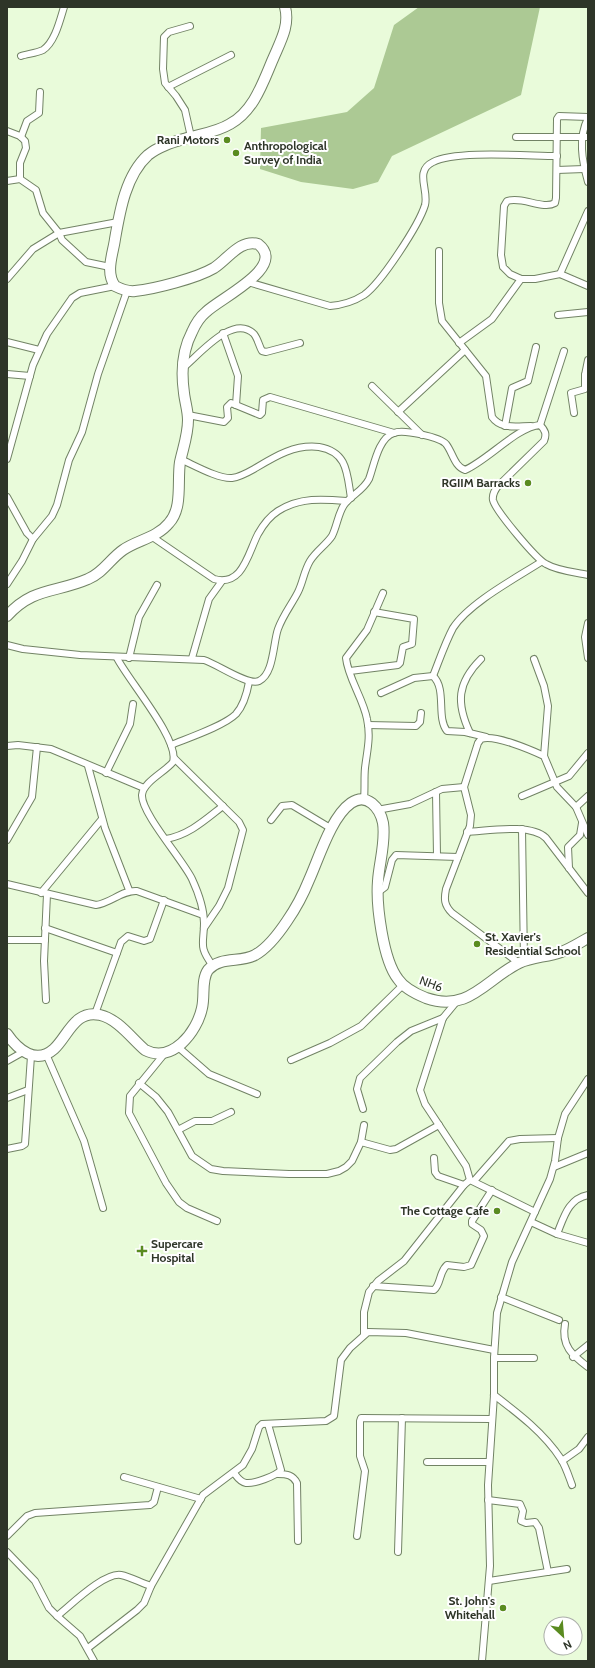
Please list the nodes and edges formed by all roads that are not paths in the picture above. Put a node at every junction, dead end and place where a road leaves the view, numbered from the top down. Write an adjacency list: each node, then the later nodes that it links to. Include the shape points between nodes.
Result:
1 (64, 7): 5 (street, via 49,44 42,50)
2 (285, 7): 11 (highway, via 287,21 280,43 261,87 246,111 231,124)
3 (190, 26): 6 (street, via 169,32 164,37 163,77)
4 (231, 55): 6 (street)
5 (21, 56)
6 (168, 87): 11 (street, via 185,110)
7 (40, 92): 10 (street, via 39,113 27,121)
8 (588, 117): 13 (street, via 559,116); 14 (street, via 584,126)
9 (7, 131): 10 (street)
10 (22, 137): 18 (street, via 26,144 20,163)
11 (191, 137): 22 (highway, via 160,148 141,162 130,182)
12 (516, 137): 13 (street)
13 (557, 137): 14 (street); 15 (street)
14 (585, 137): 16 (street, via 581,147)
15 (557, 156): 17 (street); 29 (street, via 452,156 426,166 422,179 425,204 417,222 373,287 353,301 341,305 323,304)
16 (584, 169): 17 (street); 20 (street)
17 (557, 170): 28 (street, via 555,203 547,205 512,200 504,206 502,267)
18 (20, 179): 19 (street); 23 (street, via 36,190 43,212)
19 (7, 181)
20 (588, 182)
21 (588, 211): 26 (street)
22 (118, 222): 23 (street); 25 (highway)
23 (59, 233): 25 (street, via 62,240 86,262); 27 (street, via 33,249)
24 (439, 251): 38 (street, via 440,313 446,328)
25 (110, 267): 30 (highway)
26 (560, 274): 28 (street); 31 (street)
27 (7, 279)
28 (521, 279): 38 (street, via 492,319)
29 (248, 282): 32 (highway, via 266,263 265,251 253,242 238,248 222,262 203,273 146,289); 44 (highway, via 205,312 192,332 185,350)
30 (115, 286): 32 (highway); 40 (street, via 90,289 72,298)
31 (588, 286)
32 (127, 291): 62 (street, via 98,374 82,432 65,473 57,505 52,516)
33 (588, 312): 34 (street)
34 (558, 315)
35 (223, 333): 37 (street, via 233,328 245,328 255,335 262,351 266,352); 44 (street); 49 (street, via 238,376)
36 (7, 342): 40 (street)
37 (300, 343)
38 (459, 343): 41 (street)
39 (536, 347): 54 (street, via 528,381 512,388)
40 (39, 350): 46 (street)
41 (465, 350): 50 (street); 54 (street, via 486,376 492,417 495,422)
42 (564, 351): 53 (street)
43 (588, 360): 47 (street)
44 (182, 369): 52 (highway)
45 (7, 374): 46 (street)
46 (30, 376): 57 (street)
47 (587, 377): 51 (street, via 585,389 571,393)
48 (372, 386): 50 (street)
49 (236, 405): 52 (street, via 228,404 228,418 224,422); 55 (street, via 260,415 263,411 263,400 270,397)
50 (398, 412): 56 (street)
51 (574, 413)
52 (188, 415): 58 (highway, via 188,430)
53 (538, 425): 54 (street); 56 (street, via 518,434 465,470 459,468 442,441); 63 (street, via 544,429 544,441 498,486 493,494 493,501)
54 (505, 426)
55 (394, 433): 56 (street); 60 (street, via 387,437 382,445 366,485)
56 (422, 435)
57 (7, 459)
58 (180, 460): 60 (street, via 219,476 233,478 282,453 311,446 324,448 342,458 346,469); 61 (highway, via 175,514 169,524)
59 (7, 497): 62 (street)
60 (349, 500): 65 (street, via 316,499 278,511 258,534 240,571); 81 (street, via 343,506 331,537 305,569 299,590 278,628 274,652 265,676 258,681)
61 (151, 536): 65 (street, via 214,579); 70 (highway, via 123,550 104,569 90,578 33,595)
62 (33, 539): 66 (street)
63 (541, 562): 64 (street); 80 (street, via 477,604 458,621)
64 (588, 575)
65 (222, 581): 75 (street, via 209,599)
66 (7, 584)
67 (157, 585): 74 (street, via 139,617)
68 (383, 593): 69 (street)
69 (374, 612): 79 (street, via 362,638 346,658); 79 (street, via 414,619 412,644 404,647 398,665)
70 (7, 616)
71 (588, 623): 76 (street, via 585,637)
72 (7, 645): 73 (street, via 23,649)
73 (116, 658): 74 (street); 88 (street, via 154,713)
74 (129, 658): 75 (street)
75 (192, 658): 81 (street, via 215,664)
76 (588, 658)
77 (481, 659): 86 (street, via 466,678 461,690 461,709)
78 (534, 659): 92 (street, via 548,706)
79 (350, 672): 85 (street, via 364,704)
80 (433, 676): 82 (street, via 414,678); 86 (street, via 438,684 445,728 450,732)
81 (249, 682): 88 (street, via 244,702 236,714)
82 (381, 693)
83 (133, 704): 95 (street, via 130,724)
84 (421, 713): 85 (street, via 420,722 416,726)
85 (368, 725): 102 (street, via 370,740 365,768)
86 (470, 733): 87 (street)
87 (486, 737): 92 (street); 97 (street, via 478,743)
88 (171, 745): 93 (street)
89 (7, 746): 90 (street)
90 (36, 747): 94 (street, via 62,753); 114 (street, via 32,797)
91 (588, 754): 96 (street, via 574,772)
92 (544, 756): 96 (street)
93 (174, 758): 98 (street, via 168,768); 103 (street)
94 (88, 766): 95 (street); 106 (street)
95 (106, 773): 98 (street)
96 (554, 782): 100 (street); 104 (street)
97 (464, 787): 99 (street); 111 (street, via 472,821)
98 (144, 788): 113 (street, via 144,803)
99 (436, 792): 105 (street, via 406,805); 115 (street)
100 (522, 796)
101 (588, 796): 104 (street)
102 (364, 799): 105 (highway, via 369,800); 109 (highway, via 348,804)
103 (223, 806): 113 (street, via 188,832); 126 (street, via 239,822 243,830 228,888)
104 (576, 807): 108 (street)
105 (378, 810): 121 (highway, NH6 / NH6, via 382,821 382,838)
106 (102, 818): 119 (street); 120 (street)
107 (271, 820): 109 (street, via 282,806 292,805)
108 (582, 821): 112 (street); 117 (street, via 580,835 568,846)
109 (332, 829): 132 (highway, via 302,896 290,918 274,938 256,955 220,962)
110 (522, 830): 111 (street); 117 (street, via 538,831 542,834); 131 (street)
111 (467, 832): 116 (street)
112 (588, 835)
113 (166, 839): 124 (street, via 196,887)
114 (7, 840)
115 (437, 856): 116 (street); 121 (street, via 396,855 392,860 385,888)
116 (458, 857): 131 (street, via 446,889 444,899 447,908)
117 (569, 868): 122 (street)
118 (7, 884): 120 (street)
119 (129, 890): 120 (street, via 104,904 96,905); 123 (street)
120 (44, 893): 125 (street)
121 (377, 893): 133 (highway, NH6 / NH6, via 388,959 394,974)
122 (588, 894)
123 (164, 900): 124 (street); 130 (street, via 150,939 144,941 125,937)
124 (203, 915): 126 (street)
125 (46, 928): 129 (street); 130 (street)
126 (204, 930): 132 (street, via 202,947)
127 (588, 938): 131 (highway, NH6 / NH6, via 560,953)
128 (7, 940): 129 (street)
129 (45, 940): 134 (street)
130 (116, 953): 136 (street)
131 (522, 962): 135 (highway, NH6 / NH6, via 476,994)
132 (213, 966): 139 (highway, via 206,973 204,1000 199,1019)
133 (403, 985): 135 (highway, NH6 / NH6, via 416,994 433,1000); 143 (street, via 361,1026)
134 (46, 1000)
135 (457, 1001): 137 (street)
136 (95, 1014): 140 (highway, via 109,1019 152,1054); 142 (highway, via 74,1022 54,1049)
137 (443, 1018): 150 (street, via 411,1032 397,1042 360,1078 357,1089); 153 (street, via 420,1083 425,1104)
138 (7, 1034): 141 (highway)
139 (178, 1047): 140 (highway); 148 (street, via 209,1074)
140 (165, 1053): 146 (street)
141 (27, 1054): 142 (highway); 144 (street); 147 (street)
142 (46, 1054): 165 (street, via 84,1141)
143 (291, 1060)
144 (7, 1061)
145 (588, 1079): 155 (street, via 571,1104)
146 (139, 1083): 154 (street, via 156,1097); 167 (street, via 130,1096 129,1113 166,1183 179,1202 187,1208)
147 (28, 1090): 149 (street); 157 (street, via 24,1144)
148 (257, 1094)
149 (7, 1098)
150 (363, 1109)
151 (231, 1112): 154 (street, via 212,1121 195,1121)
152 (364, 1125): 156 (street)
153 (439, 1125): 156 (street, via 396,1149 390,1150); 161 (street, via 466,1166)
154 (178, 1130): 156 (street, via 192,1156 201,1164 212,1169 235,1172 339,1172 352,1161)
155 (558, 1138): 160 (street); 161 (street, via 520,1138 509,1141)
156 (361, 1142)
157 (7, 1149)
158 (588, 1153): 160 (street)
159 (434, 1158): 162 (street, via 435,1172 438,1176)
160 (554, 1167): 166 (street)
161 (472, 1180): 162 (street); 163 (street)
162 (464, 1185): 171 (street, via 404,1261)
163 (492, 1190): 166 (street); 171 (street, via 472,1221 484,1236 471,1266 447,1265 434,1290)
164 (588, 1195): 169 (street, via 571,1203)
165 (103, 1208)
166 (535, 1212): 168 (street)
167 (217, 1221)
168 (531, 1222): 169 (street); 172 (street, via 512,1262)
169 (557, 1234): 170 (street)
170 (588, 1243)
171 (374, 1286): 175 (street, via 366,1303)
172 (501, 1297): 173 (street); 177 (street)
173 (559, 1320)
174 (565, 1324): 178 (street, via 563,1334)
175 (364, 1334): 177 (street, via 406,1333); 185 (street, via 341,1360 334,1416 330,1419)
176 (588, 1345): 178 (street)
177 (494, 1350): 179 (street)
178 (573, 1357): 181 (street)
179 (494, 1358): 180 (street); 182 (street)
180 (534, 1358)
181 (588, 1367)
182 (494, 1395): 184 (street); 187 (street, via 535,1428)
183 (402, 1418): 184 (street); 198 (street, via 366,1417 360,1420 360,1456 365,1471); 201 (street)
184 (491, 1419): 189 (street)
185 (268, 1424): 190 (street, via 259,1427 248,1456); 191 (street, via 281,1466)
186 (588, 1437): 187 (street, via 579,1449)
187 (562, 1461): 193 (street)
188 (427, 1462): 189 (street)
189 (489, 1462): 196 (street)
190 (234, 1473): 191 (street, via 246,1483); 195 (street, via 208,1490)
191 (278, 1474): 199 (street, via 287,1474 297,1483)
192 (124, 1477): 194 (street)
193 (572, 1485)
194 (158, 1487): 195 (street); 197 (street, via 154,1502 150,1505 35,1513 27,1516)
195 (201, 1499): 205 (street)
196 (488, 1500): 203 (street, via 520,1504 523,1511 521,1521 535,1522 538,1528); 204 (street)
197 (7, 1536)
198 (357, 1536)
199 (298, 1541)
200 (7, 1552): 206 (street, via 35,1581 49,1608)
201 (398, 1552)
202 (567, 1569): 203 (street)
203 (548, 1572): 204 (street)
204 (489, 1581): 209 (street)
205 (151, 1586): 206 (street, via 120,1575 111,1576); 207 (street, via 144,1603 137,1610)
206 (57, 1616): 207 (street, via 80,1636)
207 (88, 1648): 208 (street)
208 (94, 1661)
209 (482, 1661)

